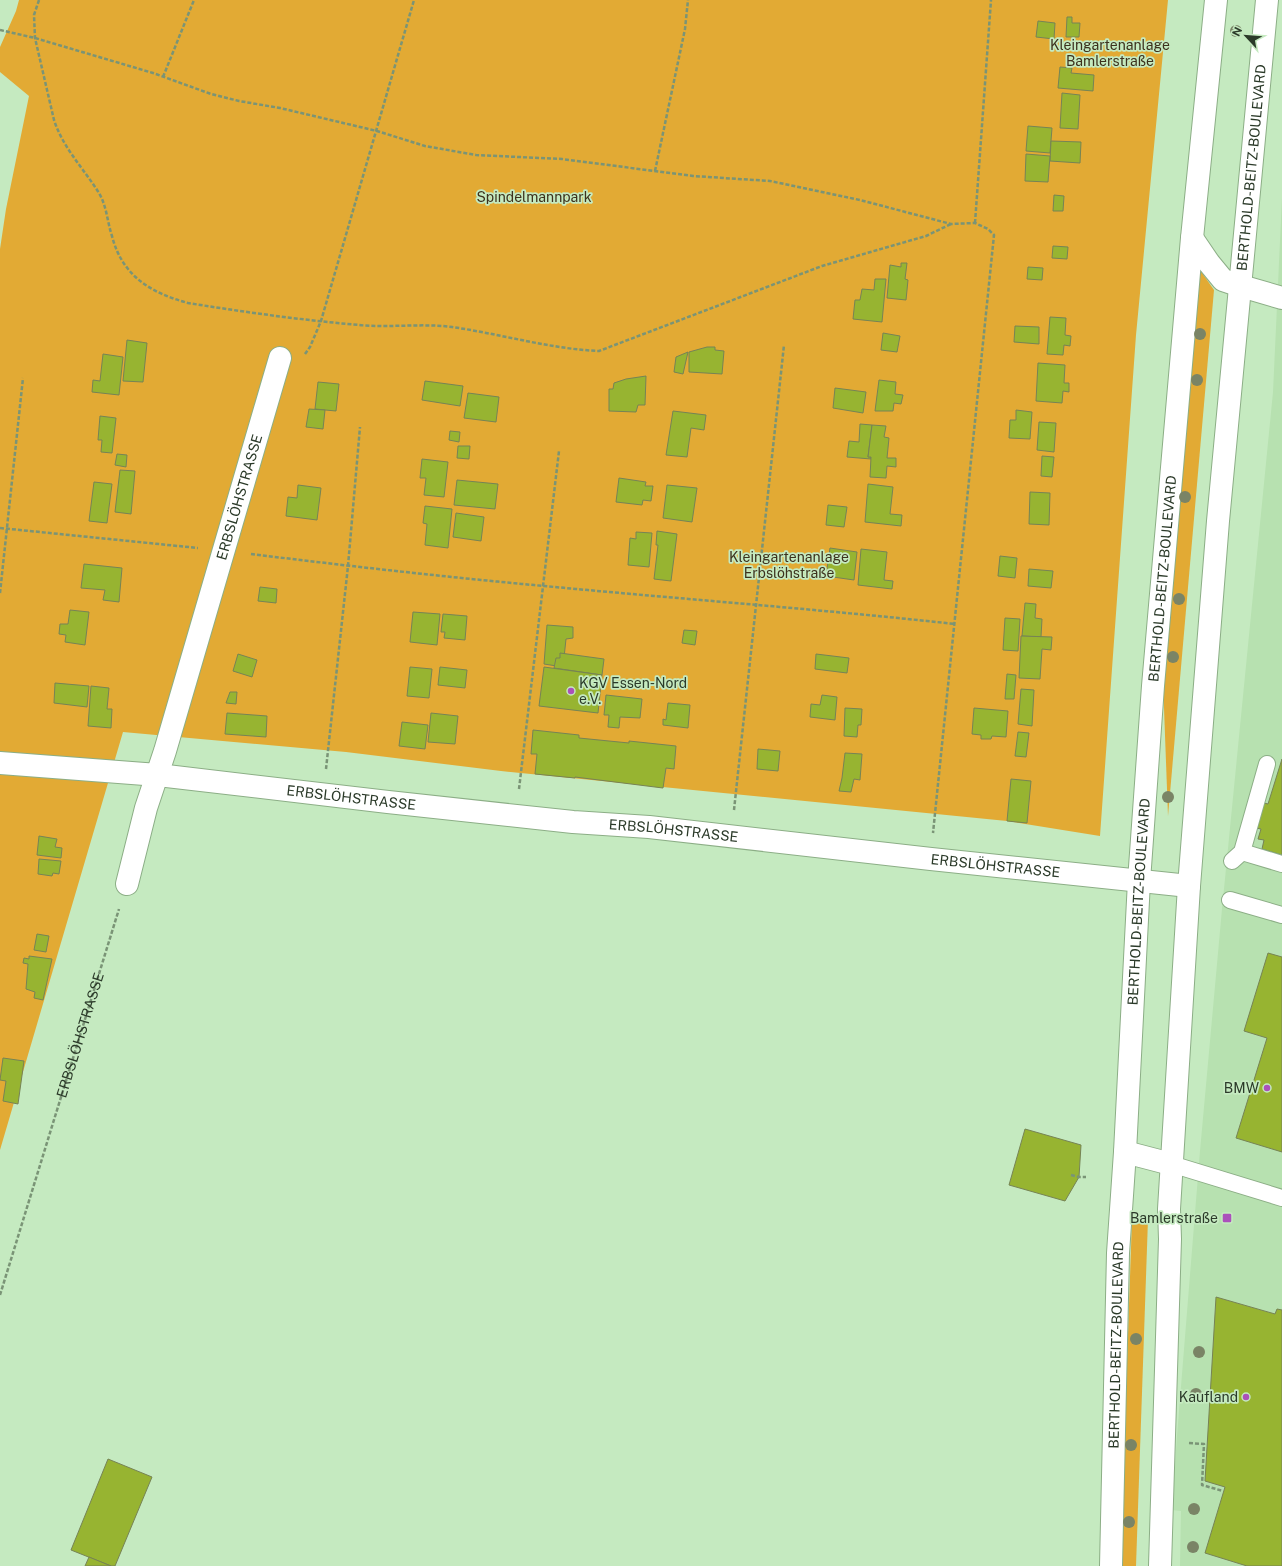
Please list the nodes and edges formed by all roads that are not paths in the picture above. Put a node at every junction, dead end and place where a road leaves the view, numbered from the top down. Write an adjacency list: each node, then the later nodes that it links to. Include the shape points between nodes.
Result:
1 (1216, 0): 3 (main road, BERTHOLD-BEITZ-BOULEVARD)
2 (1267, 0): 4 (main road, BERTHOLD-BEITZ-BOULEVARD)
3 (1192, 238): 4 (main road, BERTHOLD-BEITZ-BOULEVARD, via 1223,280); 11 (main road, BERTHOLD-BEITZ-BOULEVARD)
4 (1241, 286): 5 (main road); 13 (main road, BERTHOLD-BEITZ-BOULEVARD, via 1218,521)
5 (1282, 298)
6 (280, 358): 9 (main road, ERBSLÖHSTRASSE)
7 (0, 763): 9 (main road, ERBSLÖHSTRASSE)
8 (1267, 764): 10 (lane, via 1237,857)
9 (158, 775): 11 (main road, ERBSLÖHSTRASSE, via 517,816 649,827); 12 (main road, ERBSLÖHSTRASSE, via 146,808)
10 (1282, 864)
11 (1139, 881): 13 (main road, ERBSLÖHSTRASSE); 16 (main road, BERTHOLD-BEITZ-BOULEVARD)
12 (127, 884)
13 (1189, 886): 17 (main road, BERTHOLD-BEITZ-BOULEVARD)
14 (1230, 900): 15 (lane)
15 (1282, 915)
16 (1125, 1152): 17 (main road); 19 (main road, BERTHOLD-BEITZ-BOULEVARD, via 1118,1253)
17 (1171, 1164): 18 (lane); 20 (main road, BERTHOLD-BEITZ-BOULEVARD)
18 (1282, 1198)
19 (1110, 1566)
20 (1160, 1566)

